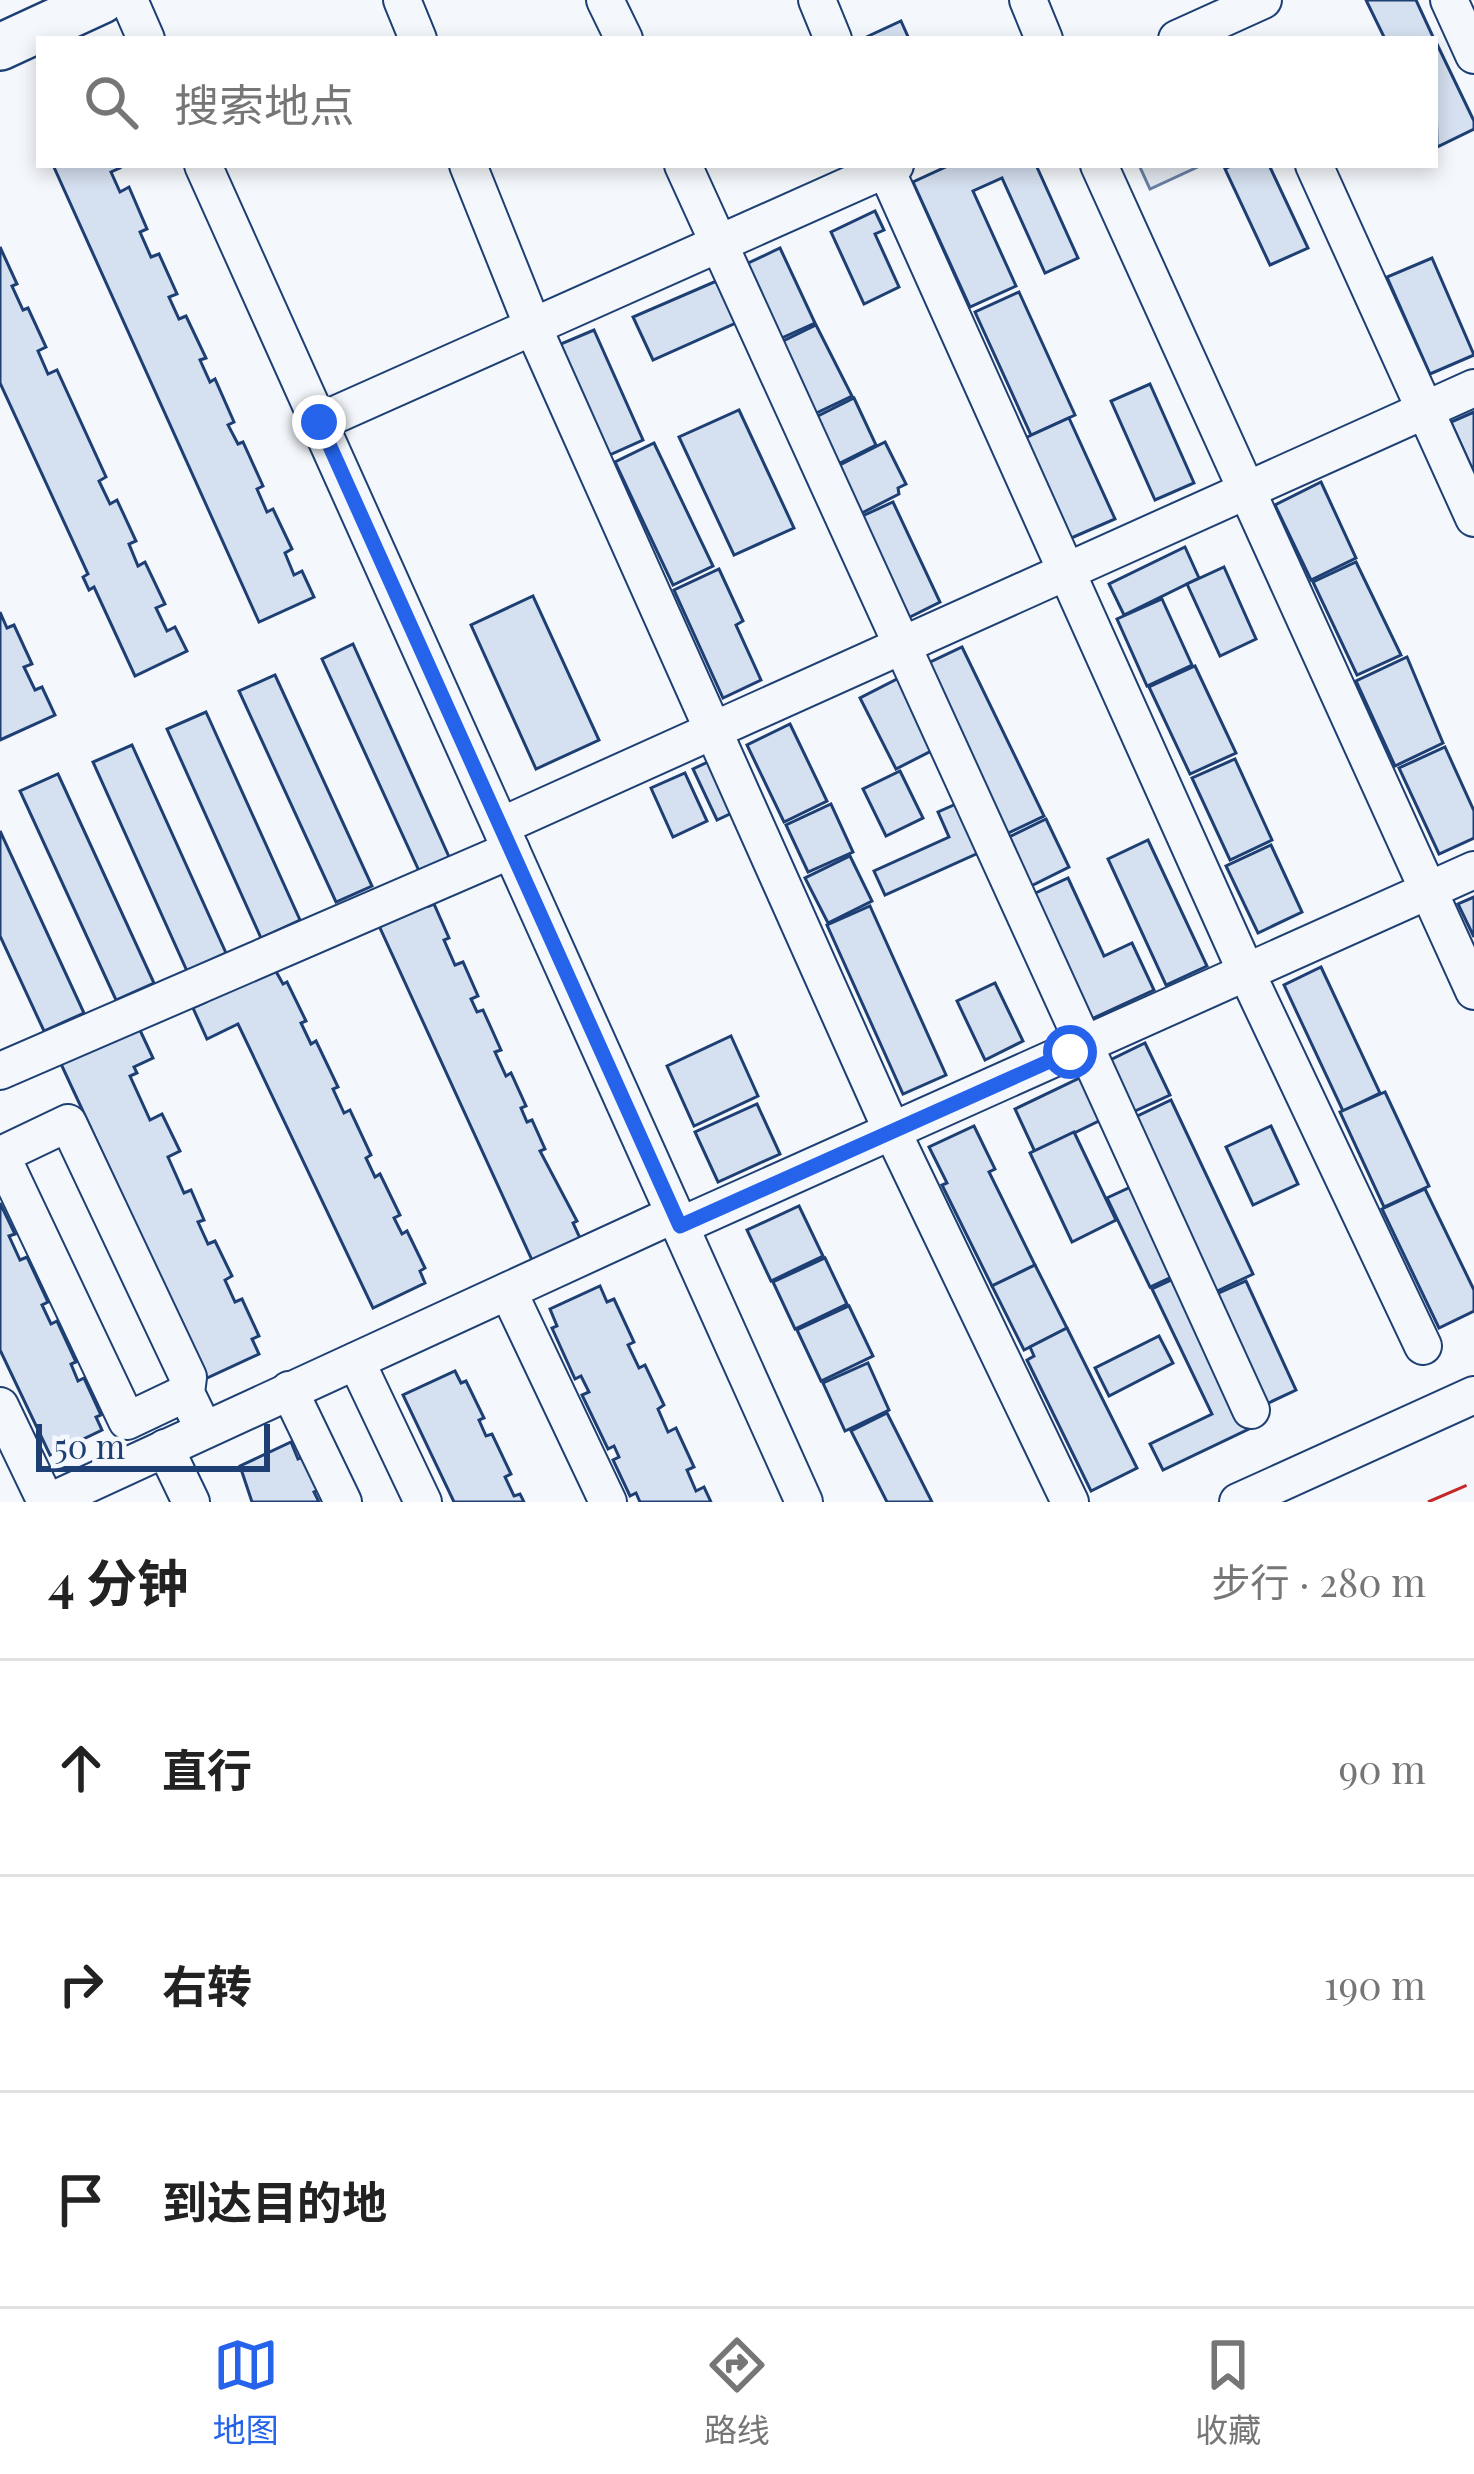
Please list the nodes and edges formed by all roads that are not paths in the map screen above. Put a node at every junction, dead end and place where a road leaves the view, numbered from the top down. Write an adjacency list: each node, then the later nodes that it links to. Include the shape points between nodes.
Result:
1 (102, 0): 15 (main road)
2 (129, 0): 9 (street)
3 (402, 0): 10 (street)
4 (605, 0): 11 (street)
5 (817, 0): 12 (street)
6 (1028, 0): 13 (street)
7 (1449, 0): 16 (street)
8 (1255, 16): 14 (street)
9 (145, 36)
10 (417, 36)
11 (622, 36)
12 (832, 36)
13 (1043, 36)
14 (1187, 36)
15 (0, 47)
16 (1474, 55)
17 (204, 168): 28 (street)
18 (469, 168): 25 (street)
19 (684, 168): 24 (street)
20 (884, 168): 24 (street)
21 (889, 168): 31 (street)
22 (1100, 168): 29 (street)
23 (1315, 168): 27 (street)
24 (720, 243): 25 (street); 32 (street)
25 (533, 327): 28 (street); 33 (street)
26 (1474, 388): 27 (street)
27 (1425, 410): 29 (street); 30 (street)
28 (319, 422): 34 (street)
29 (1246, 490): 31 (street); 36 (street)
30 (1474, 518)
31 (1066, 572): 32 (street); 37 (street)
32 (902, 646): 33 (street); 39 (street)
33 (713, 731): 34 (street); 41 (street)
34 (506, 838): 40 (street); 42 (street)
35 (1474, 870): 36 (street)
36 (1428, 890): 37 (street); 38 (street)
37 (1246, 972): 39 (street); 44 (street)
38 (1474, 992)
39 (1084, 1045): 41 (street); 50 (street)
40 (0, 1071)
41 (892, 1131): 42 (street); 59 (street)
42 (678, 1220): 43 (street); 58 (street)
43 (508, 1291): 45 (street); 57 (street)
44 (1423, 1346)
45 (356, 1361): 46 (street); 56 (street)
46 (289, 1390): 51 (street); 55 (street)
47 (186, 1394): 47 (street, via 188,1377 68,1123 1,1155 127,1421); 51 (street)
48 (1474, 1395): 60 (street)
49 (0, 1406): 53 (street)
50 (1252, 1410)
51 (204, 1430): 52 (street)
52 (165, 1448): 53 (street); 54 (street)
53 (47, 1502)
54 (191, 1502)
55 (343, 1502)
56 (423, 1502)
57 (608, 1502)
58 (804, 1502)
59 (1070, 1502)
60 (1238, 1502)

